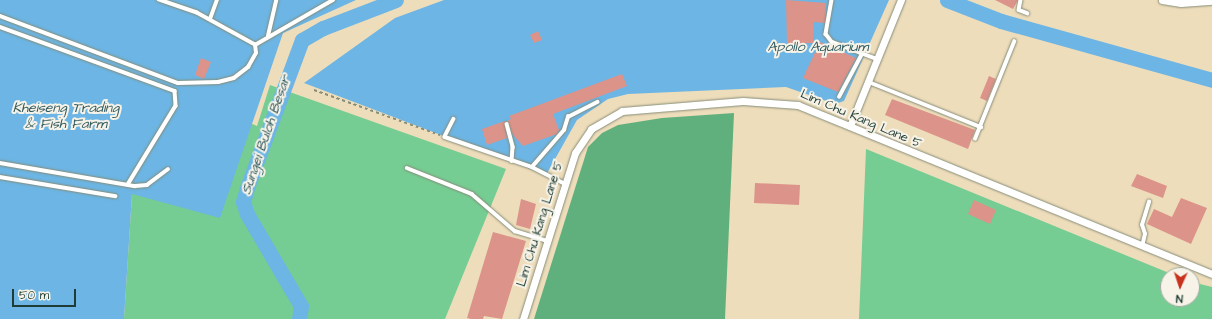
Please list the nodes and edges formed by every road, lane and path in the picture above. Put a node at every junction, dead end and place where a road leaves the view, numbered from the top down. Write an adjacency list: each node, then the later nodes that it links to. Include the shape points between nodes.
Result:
1 (159, 0): 12 (lane)
2 (217, 0): 12 (lane)
3 (276, 0): 14 (lane)
4 (333, 0): 14 (lane)
5 (832, 0): 17 (lane, via 826,34 832,42)
6 (902, 0): 18 (street)
7 (1021, 0): 10 (lane, via 1019,10)
8 (1162, 0): 9 (street, via 1181,3)
9 (1212, 2)
10 (1027, 14)
11 (0, 16): 16 (lane, via 178,83 218,82 234,78 248,67 256,53)
12 (210, 20): 16 (lane)
13 (0, 27): 36 (lane, via 175,91 178,95 176,106)
14 (268, 36): 16 (lane)
15 (1014, 42): 26 (lane)
16 (255, 45)
17 (862, 54): 18 (lane); 21 (lane)
18 (878, 59): 19 (street)
19 (868, 82): 25 (street); 26 (lane)
20 (314, 90): 27 (path)
21 (839, 97)
22 (597, 102): 31 (lane, via 568,117 564,130)
23 (454, 120): 27 (lane)
24 (507, 124): 29 (lane, via 513,147)
25 (850, 126): 35 (street, Lim Chu Kang Lane 5, via 785,101 735,101 622,111 604,119 582,140); 40 (street, Lim Chu Kang Lane 5)
26 (981, 127): 28 (lane)
27 (445, 137): 29 (lane)
28 (975, 139)
29 (512, 161): 31 (lane)
30 (0, 163): 36 (lane)
31 (532, 167): 35 (lane)
32 (407, 168): 39 (lane, via 472,194 515,231)
33 (168, 169): 36 (lane, via 148,185)
34 (0, 177): 37 (lane)
35 (565, 184): 39 (street, Lim Chu Kang Lane 5)
36 (128, 185)
37 (115, 196)
38 (1149, 202): 40 (lane, via 1142,225 1145,234)
39 (547, 241): 42 (street, Lim Chu Kang Lane 5)
40 (1142, 248): 41 (street, Lim Chu Kang Lane 5)
41 (1212, 274)
42 (523, 319)

